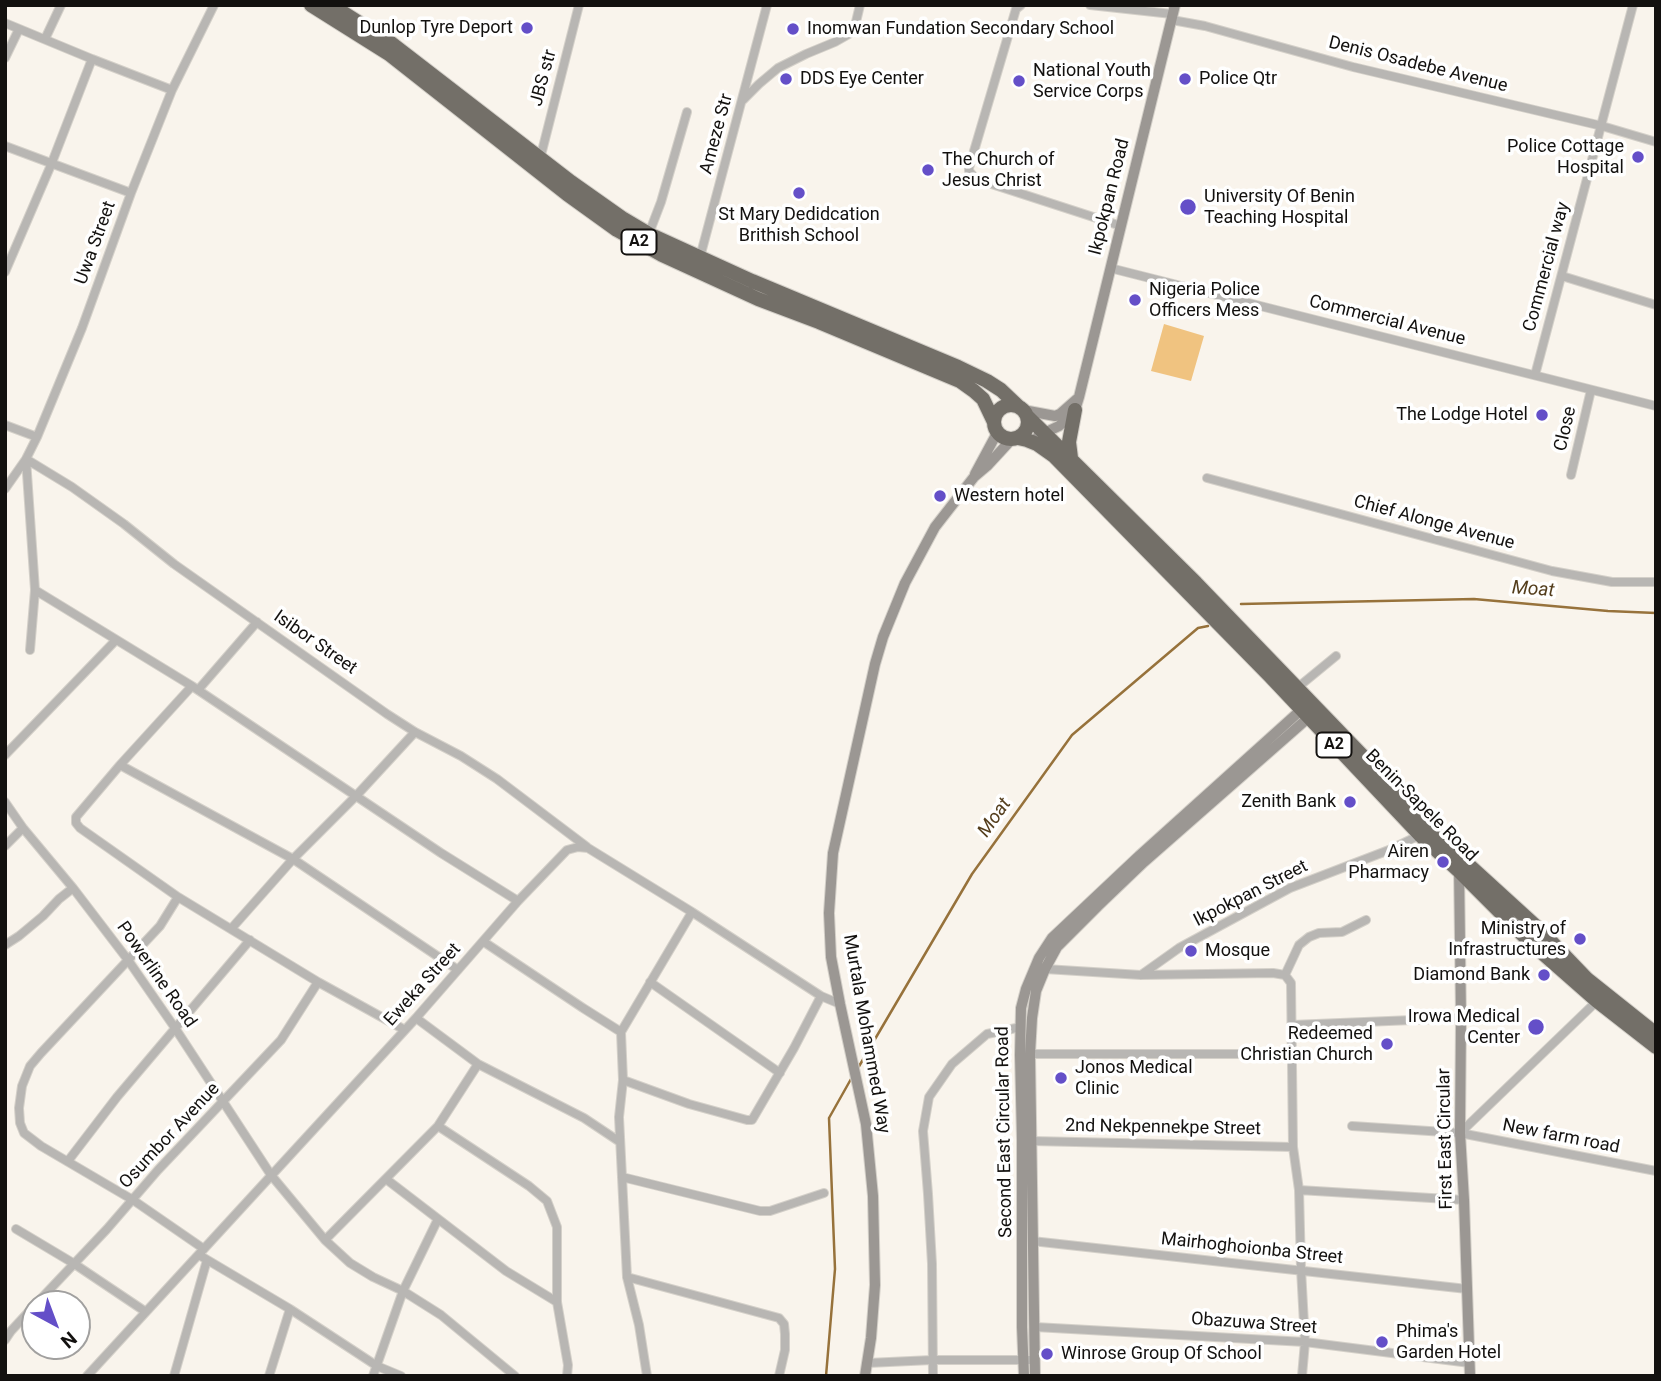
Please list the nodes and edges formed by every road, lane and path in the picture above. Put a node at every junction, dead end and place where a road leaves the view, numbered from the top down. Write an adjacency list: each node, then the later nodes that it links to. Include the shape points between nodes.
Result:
1 (61, 5): 14 (street)
2 (214, 5): 17 (street, Uwa Street)
3 (311, 5): 27 (highway, A2, via 389,54 617,230)
4 (331, 5): 23 (highway, A2, via 391,43)
5 (579, 5): 23 (street, JBS str)
6 (767, 5): 18 (street, Ameze Str)
7 (860, 5): 18 (street, via 849,34 778,68)
8 (1021, 5): 26 (street, via 1016,9 969,172 976,179)
9 (1090, 5): 11 (street, Denis Osadebe Avenue)
10 (1633, 5): 20 (street, Commercial way)
11 (1173, 13): 20 (street, Denis Osadebe Avenue, via 1353,67); 26 (street, Ikpokpan Road)
12 (5, 23): 13 (street)
13 (19, 29): 14 (street); 15 (street)
14 (45, 39): 16 (street)
15 (5, 58)
16 (92, 59): 17 (street); 24 (street)
17 (172, 90): 25 (street, Uwa Street)
18 (741, 102): 28 (street, Ameze Str)
19 (687, 113): 27 (street)
20 (1602, 126): 21 (street, Denis Osadebe Avenue); 31 (street, Commercial way)
21 (1656, 142)
22 (5, 146): 24 (street)
23 (540, 159): 27 (highway, A2)
24 (51, 165): 25 (street); 30 (street)
25 (131, 193): 41 (street, Uwa Street)
26 (1121, 226): 29 (street, Ikpokpan Road)
27 (647, 240): 28 (highway, A2, via 662,256)
28 (698, 265): 37 (highway, A2, via 958,366 1001,390); 40 (highway, A2, via 758,299 960,381 982,399)
29 (1110, 268): 33 (street, Commercial Avenue); 35 (street, Ikpokpan Road)
30 (5, 272)
31 (1562, 276): 32 (street); 33 (street, Commercial way)
32 (1656, 305)
33 (1535, 375): 34 (street, Commercial Avenue)
34 (1591, 390): 36 (street, Commercial Avenue); 44 (street, Close)
35 (1077, 403): 37 (street, via 1055,416); 39 (street, via 1067,419); 42 (highway, via 1069,442)
36 (1656, 406)
37 (1023, 411): 39 (highway, Benin-Sapele Road / A2); 40 (highway, via 1029,421 1026,432); 40 (highway, via 1007,405 995,417)
38 (5, 425): 41 (street)
39 (1046, 433): 40 (street); 42 (highway, Benin-Sapele Road / A2)
40 (1009, 435): 55 (highway, Benin-Sapele Road / A2, via 1055,456); 85 (street, Murtala Mohammed Way, via 935,527 883,637 833,853 831,957)
41 (37, 437): 43 (street, Uwa Street)
42 (1071, 458): 54 (highway, Benin-Sapele Road / A2)
43 (26, 459): 46 (street, Uwa Street); 48 (street); 49 (street, Isibor Street, via 83,494)
44 (1571, 475)
45 (1207, 478): 47 (street, Chief Alonge Avenue, via 1552,571 1612,582)
46 (5, 489)
47 (1656, 582)
48 (35, 590): 50 (street); 51 (street)
49 (257, 622): 53 (street); 56 (street, Isibor Street)
50 (117, 640): 53 (street); 57 (street)
51 (30, 650)
52 (1336, 656): 54 (street)
53 (195, 688): 58 (street); 59 (street)
54 (1297, 688): 66 (highway, Benin-Sapele Road / A2)
55 (1304, 714): 62 (highway, Benin-Sapele Road / A2); 77 (street, Second East Circular Road, via 1098,905 1057,947); 89 (street, Second East Circular Road, via 1052,938 1026,989)
56 (415, 732): 59 (street); 64 (street, Isibor Street, via 497,779)
57 (5, 755)
58 (120, 765): 65 (street); 68 (street, via 76,817 76,823)
59 (356, 796): 65 (street); 69 (street)
60 (5, 802): 61 (street, Powerline Road)
61 (23, 828): 63 (street); 67 (street, Powerline Road)
62 (1420, 835): 66 (highway, Benin-Sapele Road / A2); 79 (street, Ikpokpan Street, via 1290,888 1180,948)
63 (5, 846)
64 (588, 848): 69 (street, Eweka Street, via 567,850); 70 (street)
65 (293, 859): 72 (street); 78 (street)
66 (1460, 865): 84 (highway, Benin-Sapele Road / A2, via 1531,943); 87 (street, First East Circular); 93 (highway, Benin-Sapele Road / A2)
67 (74, 888): 75 (street); 76 (street, Powerline Road)
68 (178, 898): 72 (street); 76 (street, via 160,926)
69 (518, 901): 74 (street, Eweka Street)
70 (692, 912): 82 (street); 83 (street)
71 (1366, 920): 80 (street, via 1342,932 1309,937 1299,945)
72 (231, 929): 73 (street)
73 (250, 940): 81 (street); 90 (street)
74 (484, 942): 78 (street, Eweka Street); 92 (street)
75 (5, 945)
76 (128, 960): 90 (street, Powerline Road); 107 (street, via 40,1052 22,1086 19,1108 24,1133)
77 (1045, 968): 79 (street); 95 (street, Second East Circular Road, via 1036,991)
78 (457, 970): 86 (street, Eweka Street)
79 (1141, 975): 80 (street)
80 (1285, 975): 88 (street, via 1291,983)
81 (318, 982): 91 (street); 100 (street, Osumbor Avenue, via 281,1040)
82 (650, 982): 92 (street); 98 (street)
83 (821, 996): 85 (street); 98 (street)
84 (1597, 1001): 94 (highway, Benin-Sapele Road / A2); 103 (street)
85 (840, 1004): 136 (street, Murtala Mohammed Way, via 866,1124 873,1196 875,1285)
86 (416, 1018): 91 (street, Eweka Street); 97 (street)
87 (1461, 1018): 88 (street); 103 (street, First East Circular)
88 (1292, 1025): 96 (street)
89 (1021, 1027): 134 (street, via 987,1034 952,1064 929,1097 923,1131 932,1264); 135 (street, Second East Circular Road)
90 (175, 1028): 100 (street, Powerline Road); 107 (street)
91 (405, 1030): 109 (street, Eweka Street)
92 (621, 1031): 99 (street)
93 (1656, 1034)
94 (1656, 1048)
95 (1030, 1054): 96 (street); 104 (street, Second East Circular Road)
96 (1293, 1055): 106 (street)
97 (478, 1064): 101 (street); 105 (street, via 584,1118)
98 (780, 1073): 99 (street, via 749,1121)
99 (623, 1080): 105 (street)
100 (224, 1101): 109 (street, Powerline Road); 114 (street, Osumbor Avenue)
101 (438, 1126): 111 (street); 127 (street, via 547,1201 556,1227)
102 (1352, 1126): 103 (street, New farm road)
103 (1460, 1133): 108 (street, New farm road); 115 (street, First East Circular)
104 (1032, 1141): 106 (street, 2nd Nekpennekpe Street); 119 (street, Second East Circular Road)
105 (620, 1142): 110 (street)
106 (1293, 1147): 112 (street)
107 (68, 1161): 114 (street)
108 (1656, 1171)
109 (271, 1175): 118 (street, Powerline Road); 120 (street, Eweka Street)
110 (622, 1177): 113 (street, via 761,1211); 123 (street)
111 (386, 1179): 116 (street); 118 (street)
112 (1299, 1190): 115 (street); 122 (street)
113 (824, 1193)
114 (133, 1200): 120 (street); 121 (street, Osumbor Avenue)
115 (1464, 1200): 124 (street, First East Circular)
116 (438, 1219): 126 (street); 127 (street)
117 (16, 1228): 121 (street)
118 (325, 1240): 126 (street, Powerline Road, via 351,1264)
119 (1032, 1241): 122 (street, Mairhoghoionba Street); 131 (street, Second East Circular Road)
120 (203, 1254): 128 (street); 129 (street, Eweka Street); 140 (street)
121 (73, 1263): 125 (street, Osumbor Avenue); 129 (street)
122 (1301, 1269): 124 (street, Mairhoghoionba Street); 133 (street)
123 (627, 1277): 146 (street); 147 (street, via 779,1318 784,1324 785,1350)
124 (1468, 1289): 137 (street, First East Circular)
125 (48, 1290)
126 (403, 1291): 138 (street); 144 (street, Powerline Road, via 441,1315)
127 (556, 1302): 145 (street)
128 (290, 1309): 138 (street); 141 (street)
129 (146, 1312): 139 (street, Eweka Street)
130 (21, 1319): 132 (street, Osumbor Avenue)
131 (1035, 1327): 133 (street, Obazuwa Street); 135 (street, Second East Circular Road)
132 (5, 1340)
133 (1305, 1342): 137 (street, Obazuwa Street); 152 (street)
134 (932, 1360): 135 (street); 136 (street); 149 (street)
135 (1029, 1360): 150 (street, Second East Circular Road); 151 (street, Second East Circular Road)
136 (868, 1363): 148 (street, Murtala Mohammed Way)
137 (1470, 1363): 153 (street, First East Circular)
138 (377, 1366): 142 (street); 143 (street)
139 (87, 1376)
140 (174, 1376)
141 (270, 1376)
142 (373, 1376)
143 (401, 1376)
144 (515, 1376)
145 (567, 1376)
146 (647, 1376)
147 (779, 1376)
148 (865, 1376)
149 (933, 1376)
150 (1024, 1376)
151 (1035, 1376)
152 (1302, 1376)
153 (1470, 1376)

